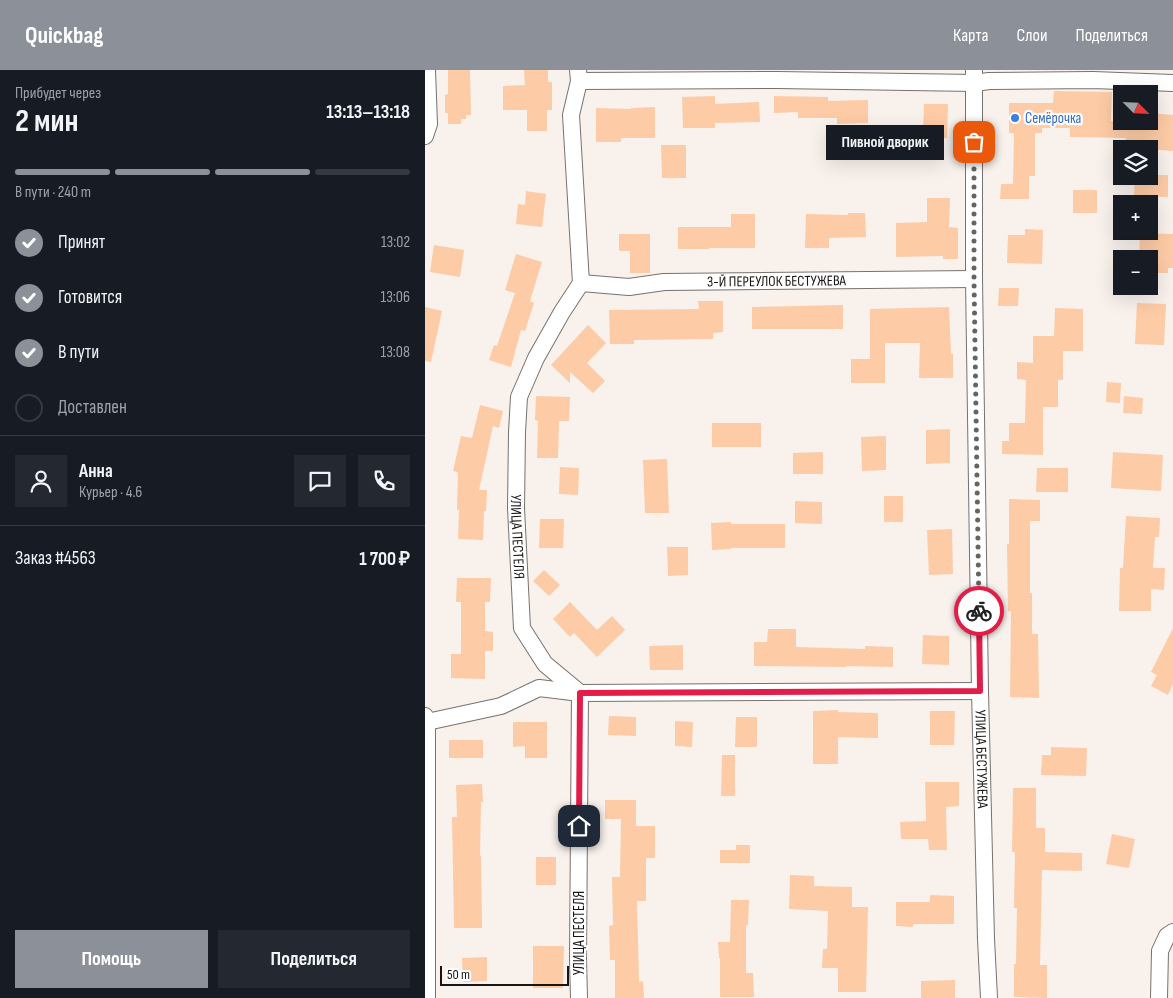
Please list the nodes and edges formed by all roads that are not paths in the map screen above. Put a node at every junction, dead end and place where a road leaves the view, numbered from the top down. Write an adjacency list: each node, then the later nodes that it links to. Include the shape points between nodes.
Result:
1 (427, 70): 5 (street, via 429,124)
2 (579, 76): 3 (street, via 777,80); 7 (street, via 571,115)
3 (974, 77): 4 (street, via 989,81); 6 (street, УЛИЦА БЕСТУЖЕВА)
4 (1173, 83)
5 (425, 136)
6 (974, 279): 7 (street, 3-Й ПЕРЕУЛОК БЕСТУЖЕВА, via 664,282 629,287); 8 (street, УЛИЦА БЕСТУЖЕВА)
7 (581, 283): 9 (street, УЛИЦА ПЕСТЕЛЯ, via 536,358 519,397 516,508 522,628 545,664)
8 (980, 691): 9 (street); 14 (street, УЛИЦА БЕСТУЖЕВА)
9 (580, 693): 10 (street, via 539,688 501,706); 13 (street, УЛИЦА ПЕСТЕЛЯ)
10 (426, 719): 12 (street)
11 (1173, 932): 15 (street, via 1167,936 1160,951)
12 (427, 998)
13 (579, 998)
14 (989, 998)
15 (1159, 998)

